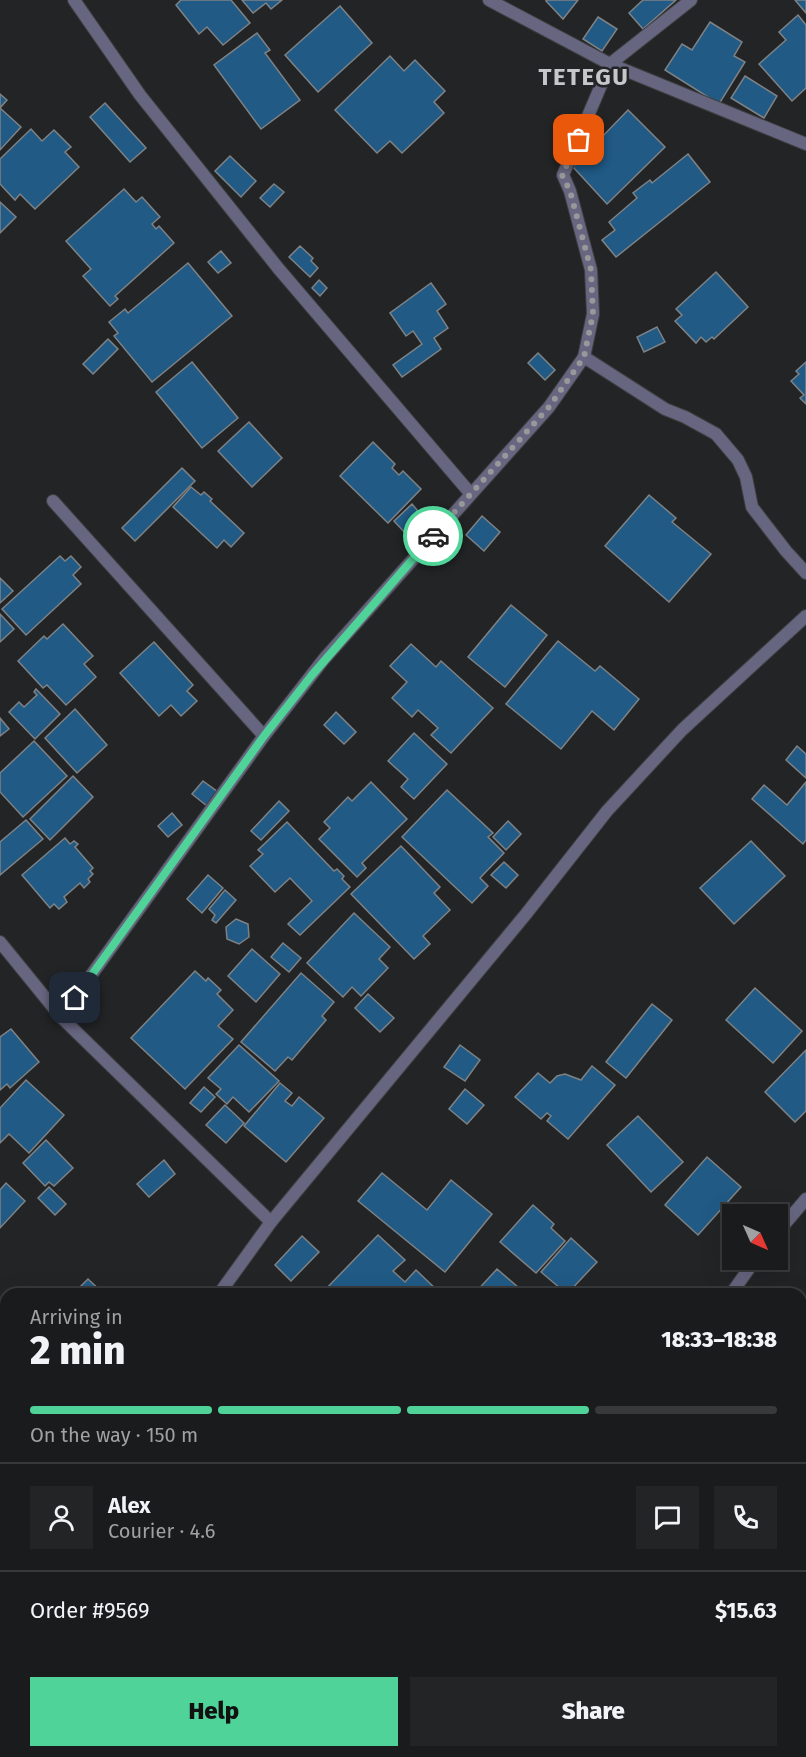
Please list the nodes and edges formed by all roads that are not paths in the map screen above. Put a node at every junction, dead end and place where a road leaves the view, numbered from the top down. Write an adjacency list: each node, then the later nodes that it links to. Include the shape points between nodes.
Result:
1 (74, 0): 7 (street, via 140,95 278,268)
2 (489, 0): 4 (street)
3 (692, 0): 4 (street)
4 (610, 64): 5 (street); 6 (street, via 562,175 591,270 593,314)
5 (806, 144)
6 (584, 357): 7 (street, via 549,407); 9 (street, via 665,409 716,434 738,460 752,507)
7 (470, 493): 11 (street, via 324,659)
8 (53, 501): 11 (street)
9 (806, 573)
10 (806, 616): 16 (street, via 682,730 607,811)
11 (264, 736): 13 (street)
12 (0, 942): 13 (street)
13 (61, 1017): 16 (street)
14 (806, 1198): 15 (street)
15 (788, 1220)
16 (271, 1222): 18 (street)
17 (748, 1270): 19 (street)
18 (223, 1288)
19 (735, 1288)

